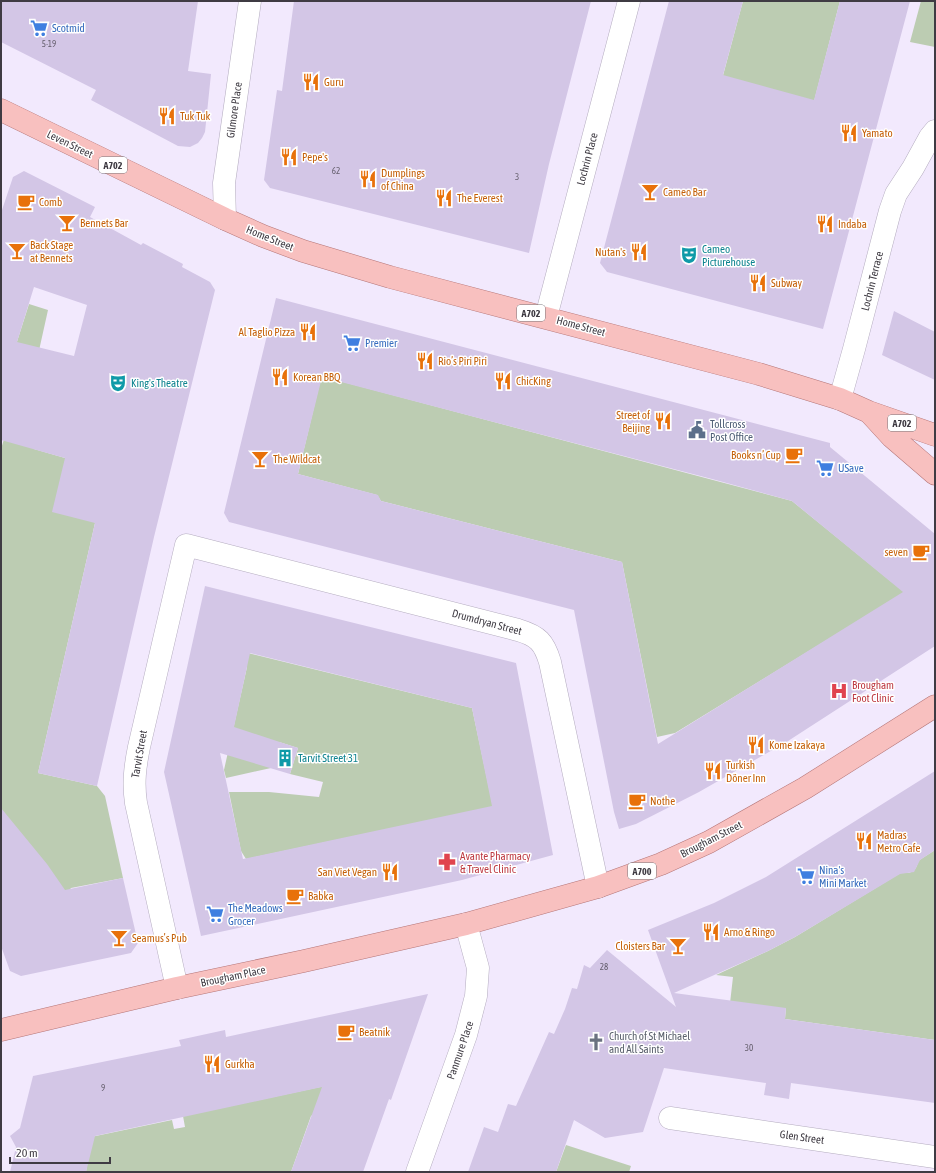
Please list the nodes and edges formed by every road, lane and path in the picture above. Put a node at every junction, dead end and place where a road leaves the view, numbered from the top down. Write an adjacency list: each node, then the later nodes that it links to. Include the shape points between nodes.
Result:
1 (250, 1): 5 (street, Gilmore Place, via 224,183)
2 (629, 1): 6 (street, Lochrin Place)
3 (1, 110): 5 (main road, Leven Street / A702)
4 (935, 131): 7 (street, Lochrin Terrace, via 896,194)
5 (225, 219): 6 (main road, Home Street / A702, via 336,261)
6 (546, 317): 7 (main road, Home Street / A702, via 759,374)
7 (840, 399): 8 (main road, Home Street / A702)
8 (869, 412): 9 (main road, Home Street / A702); 10 (main road, Home Street, via 892,437)
9 (935, 435)
10 (935, 474)
11 (186, 545): 13 (street, Drumdryan Street, via 518,630 540,640 550,662); 15 (street, Tarvit Street, via 139,747 134,786)
12 (935, 706): 13 (main road, Brougham Street / A700, via 805,788 709,842 661,864)
13 (598, 887): 14 (main road, Brougham Street / A700)
14 (466, 924): 15 (main road, Brougham Place); 19 (street, Panmure Place, via 478,968 476,996 466,1035)
15 (177, 988): 16 (main road, Brougham Place)
16 (1, 1030)
17 (670, 1118): 18 (street, Glen Street)
18 (935, 1156)
19 (417, 1172)

